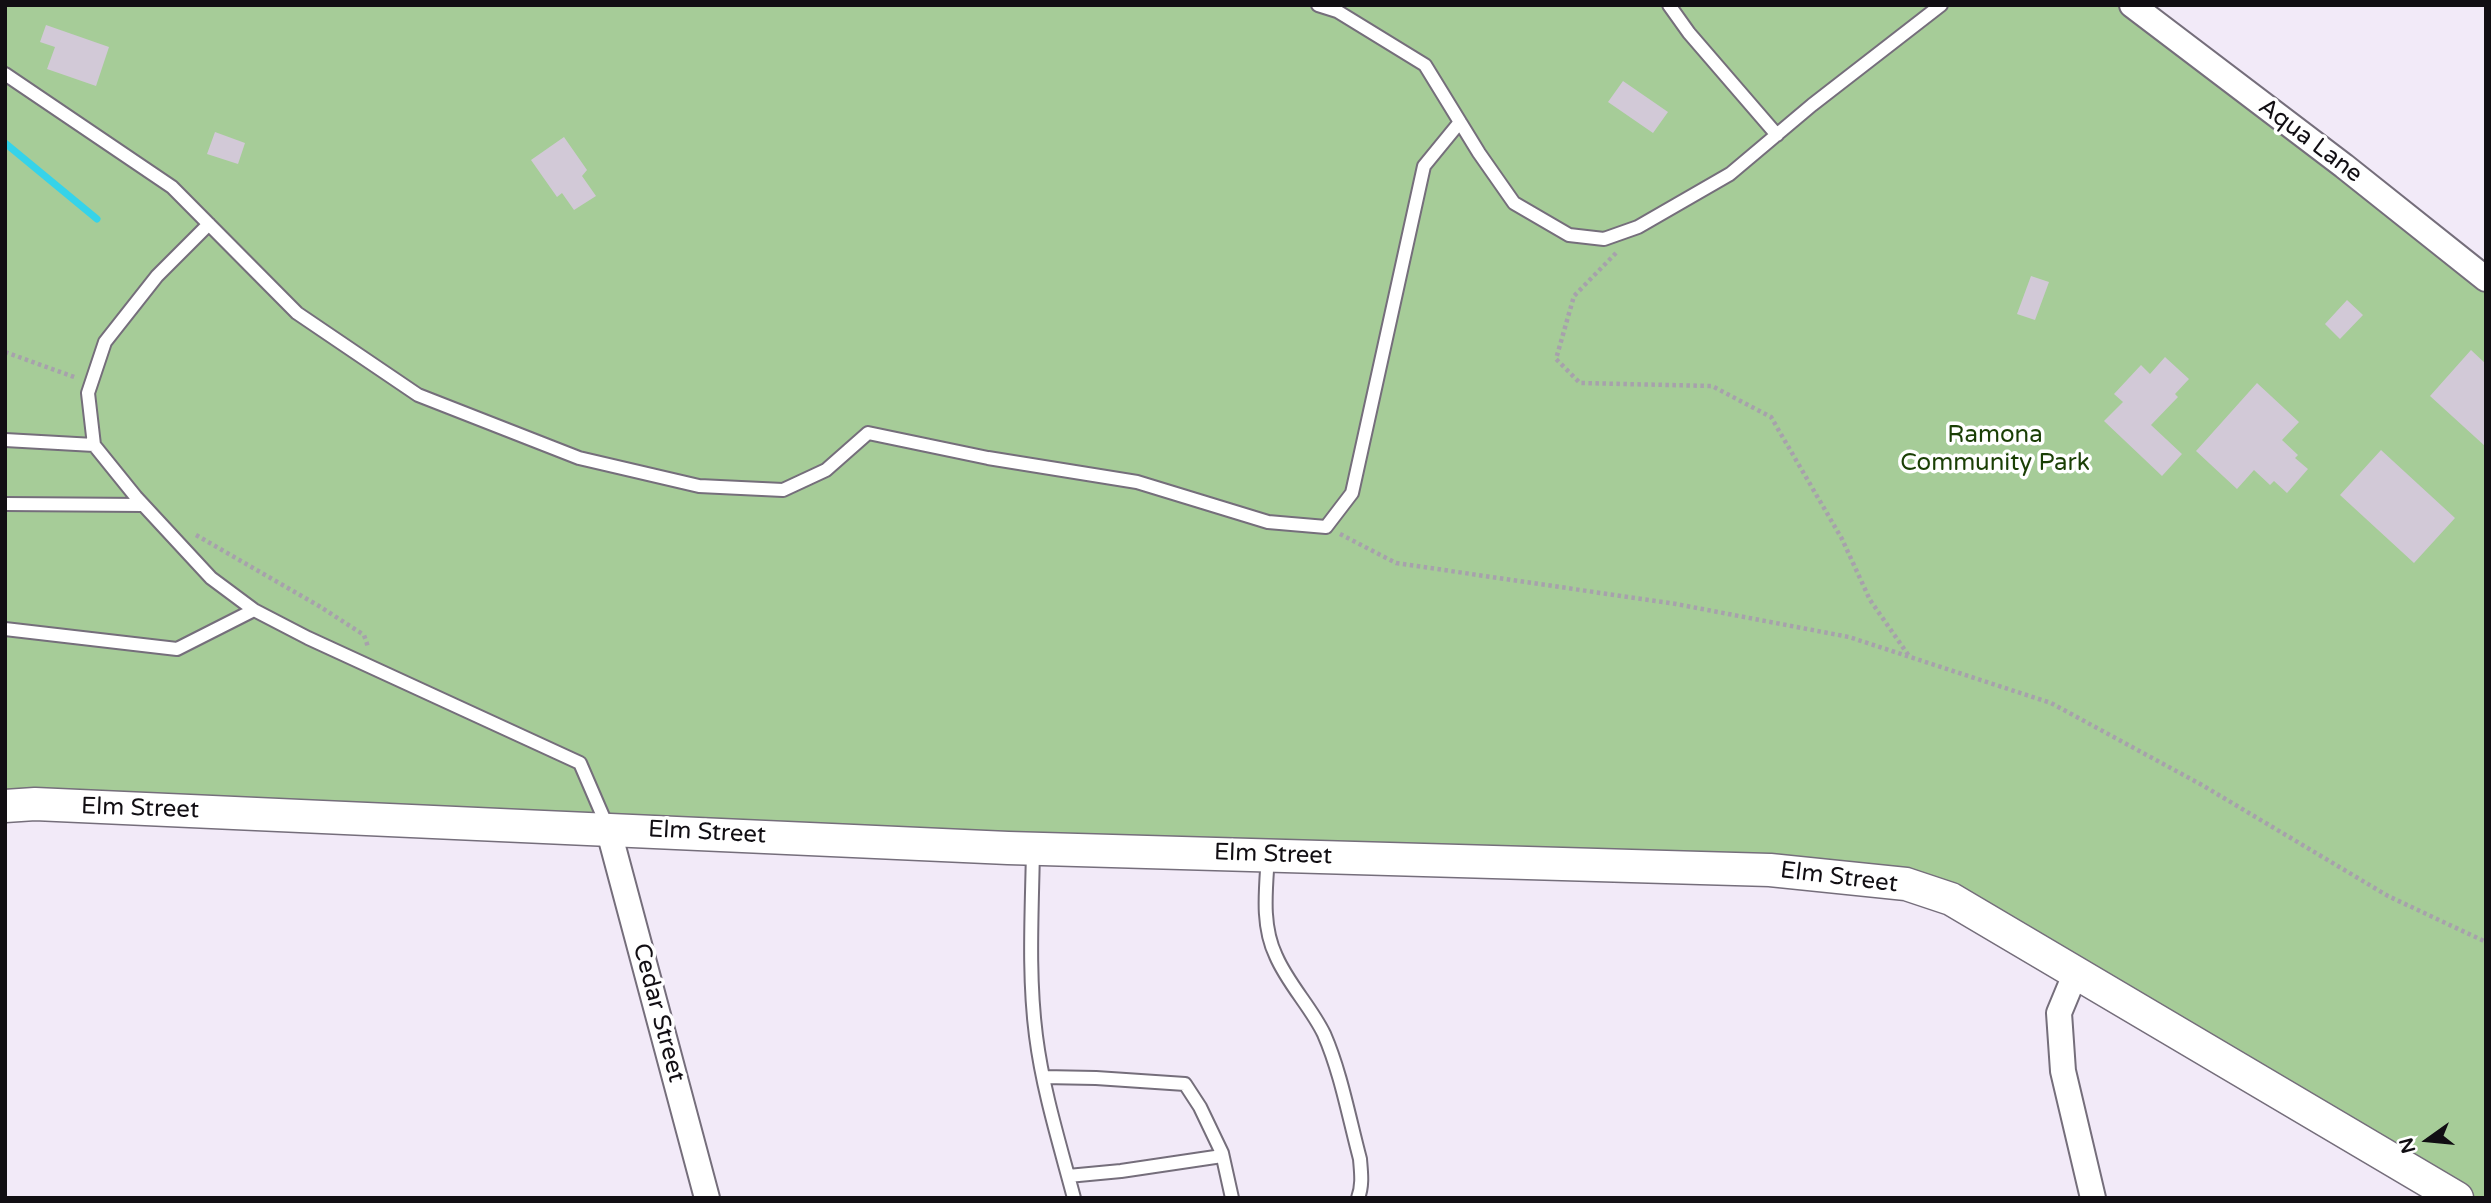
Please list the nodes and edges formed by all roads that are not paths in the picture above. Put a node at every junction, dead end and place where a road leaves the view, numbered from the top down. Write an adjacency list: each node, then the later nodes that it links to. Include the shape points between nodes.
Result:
1 (1318, 5): 6 (lane, via 1337,11 1425,65)
2 (1669, 5): 7 (lane)
3 (1941, 5): 7 (lane)
4 (2132, 5): 9 (street, Aqua Lane)
5 (5, 74): 8 (lane, via 172,187)
6 (1460, 122): 7 (lane, via 1514,203 1569,235 1604,239 1638,227 1730,174); 8 (lane, via 1424,166 1352,492 1326,527 1268,522 1137,482 868,433 825,470 783,489 699,486 579,458 418,395 297,313)
7 (1777, 135)
8 (209, 224): 11 (lane, via 157,276 105,342 88,393)
9 (2486, 279)
10 (5, 440): 11 (lane)
11 (94, 446): 13 (lane)
12 (5, 504): 13 (lane)
13 (143, 505): 14 (lane, via 211,578)
14 (254, 610): 15 (lane, via 177,649); 17 (lane, via 580,763)
15 (5, 629)
16 (5, 806): 17 (street, Elm Street)
17 (608, 828): 18 (street, Elm Street); 24 (street, Cedar Street)
18 (1033, 848): 19 (street, Elm Street); 21 (lane, via 1031,968)
19 (1268, 855): 20 (street, Elm Street, via 1770,870 1906,884 1951,899); 27 (lane, via 1265,909 1269,939 1332,1056 1360,1159)
20 (2076, 972): 28 (street, via 2059,1013 2063,1071); 29 (street, Elm Street)
21 (1044, 1077): 22 (lane, via 1185,1084); 23 (lane)
22 (1222, 1156): 23 (lane); 26 (lane)
23 (1068, 1176): 25 (lane)
24 (707, 1198)
25 (1074, 1198)
26 (1232, 1198)
27 (1358, 1198)
28 (2092, 1198)
29 (2457, 1198)

